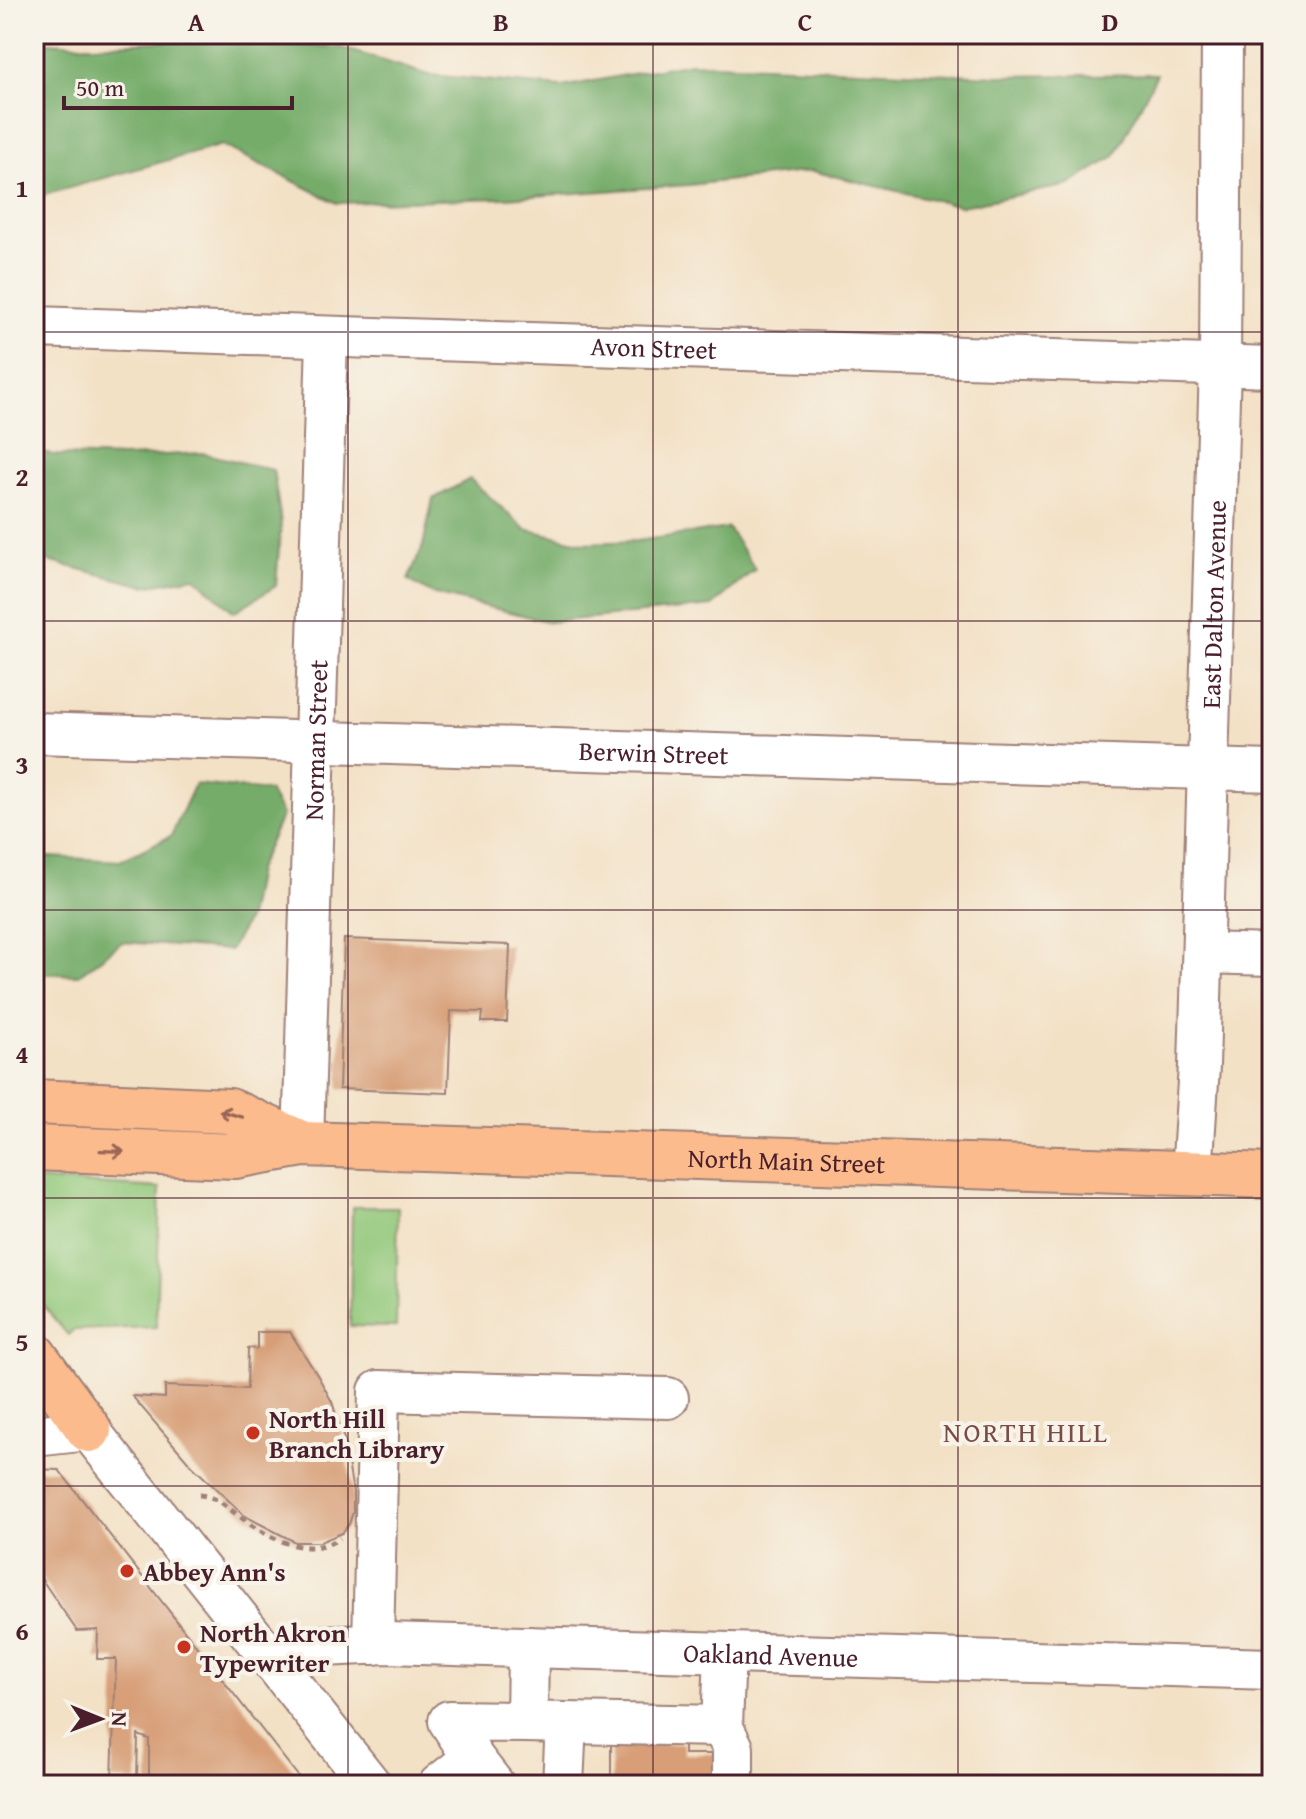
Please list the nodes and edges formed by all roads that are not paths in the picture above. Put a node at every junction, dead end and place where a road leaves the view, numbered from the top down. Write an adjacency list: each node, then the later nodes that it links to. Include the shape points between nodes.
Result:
1 (1222, 34): 4 (street, East Dalton Avenue)
2 (34, 327): 3 (street, Avon Street)
3 (327, 338): 4 (street, Avon Street); 7 (street, Norman Street)
4 (1220, 365): 5 (street, Avon Street); 8 (street, East Dalton Avenue)
5 (1272, 367)
6 (34, 733): 7 (street, Berwin Street)
7 (316, 743): 8 (street, Berwin Street); 13 (street, Norman Street)
8 (1209, 768): 9 (street, Berwin Street); 10 (street, East Dalton Avenue)
9 (1272, 771)
10 (1203, 953): 11 (street); 15 (street, East Dalton Avenue)
11 (1272, 955)
12 (34, 1102): 13 (main road, North Main Street, one-way to 12, via 230,1111)
13 (303, 1144): 14 (main road, North Main Street, one-way to 13, via 235,1156); 15 (main road, North Main Street)
14 (44, 1150)
15 (1192, 1174): 16 (main road, North Main Street)
16 (1272, 1176)
17 (34, 1355): 19 (main road)
18 (668, 1398): 21 (street, via 379,1391)
19 (89, 1430): 20 (street); 24 (street)
20 (34, 1436)
21 (373, 1644): 22 (street, Oakland Avenue); 24 (street, Oakland Avenue, via 322,1646)
22 (528, 1647): 23 (street, Oakland Avenue); 26 (street)
23 (725, 1653): 25 (street, Oakland Avenue); 28 (street)
24 (274, 1663): 30 (street)
25 (1272, 1669)
26 (527, 1722): 27 (street); 29 (street, via 449,1721)
27 (566, 1723): 28 (street); 32 (street)
28 (722, 1726): 33 (street, via 733,1748)
29 (484, 1772): 31 (street)
30 (371, 1785)
31 (439, 1785)
32 (563, 1785)
33 (733, 1785)

